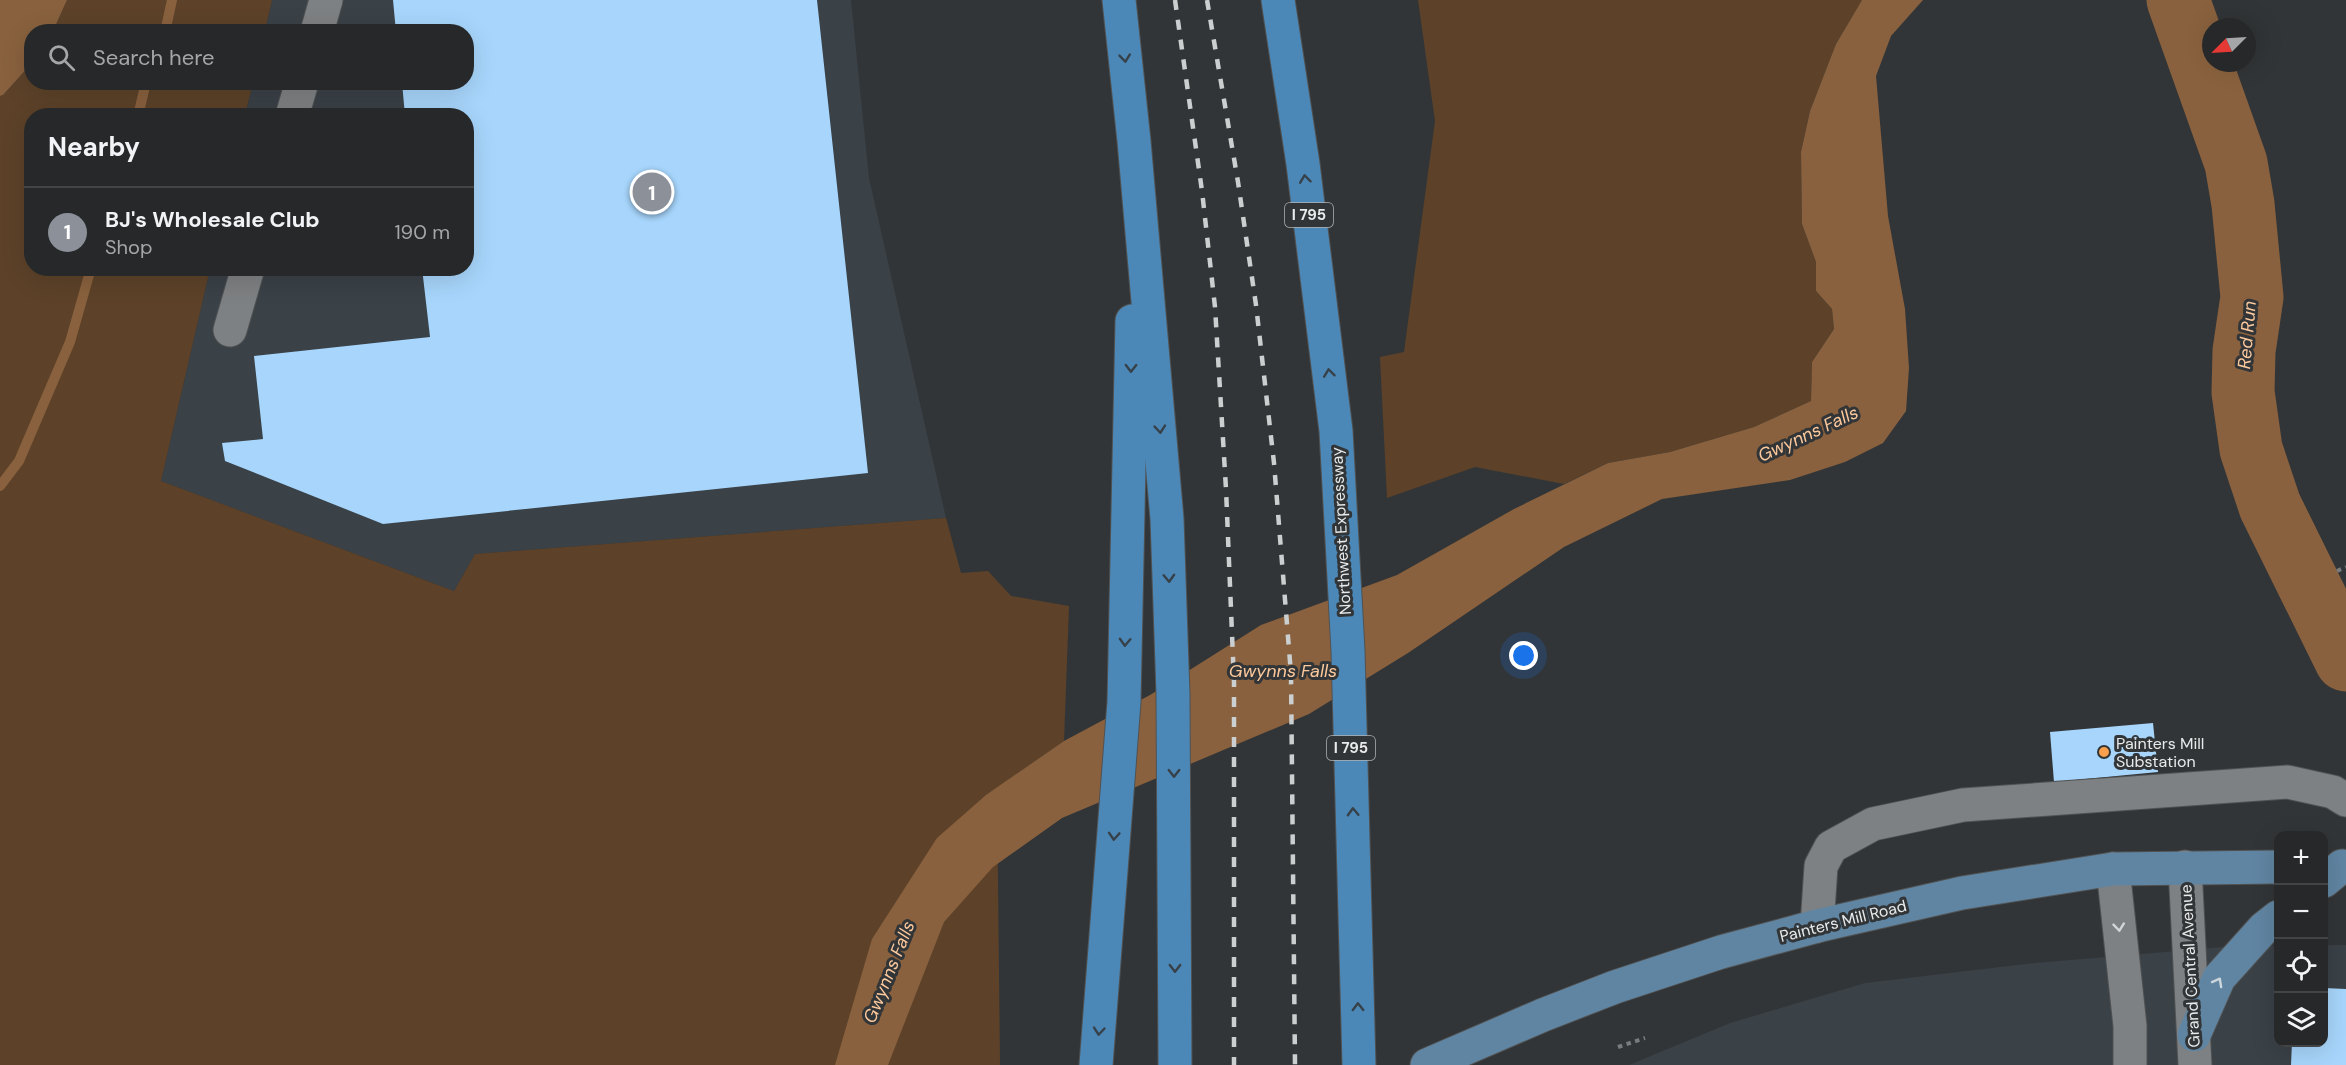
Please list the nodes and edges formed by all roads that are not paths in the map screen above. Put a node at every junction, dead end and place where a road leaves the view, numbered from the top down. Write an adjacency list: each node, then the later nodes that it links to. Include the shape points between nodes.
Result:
1 (326, 0): 4 (street)
2 (1119, 0): 7 (highway, one-way to 7)
3 (1278, 0): 19 (highway, Northwest Expressway / I 795, one-way to 3, via 1348,651 1336,431)
4 (319, 24)
5 (300, 90): 6 (street)
6 (294, 108)
7 (1134, 141): 17 (highway, one-way to 17, via 1124,702); 18 (highway, one-way to 18, via 1167,519 1173,694)
8 (246, 276): 9 (street)
9 (230, 330)
10 (2346, 800): 15 (street, via 2333,792 2288,782 1964,805 1873,824 1831,846 1821,866)
11 (2185, 867): 12 (main road, Painters Mill Road); 13 (main road, Painters Mill Road); 16 (street, Grand Central Avenue)
12 (2274, 867)
13 (2113, 869): 15 (main road, Painters Mill Road, via 1962,892); 21 (street, one-way to 21, via 2130,1026)
14 (2274, 920): 16 (main road, one-way to 14, via 2218,978)
15 (1817, 926): 20 (main road, Painters Mill Road, via 1615,987)
16 (2195, 1050)
17 (1096, 1065)
18 (1175, 1065)
19 (1359, 1065)
20 (1427, 1065)
21 (2130, 1065)

